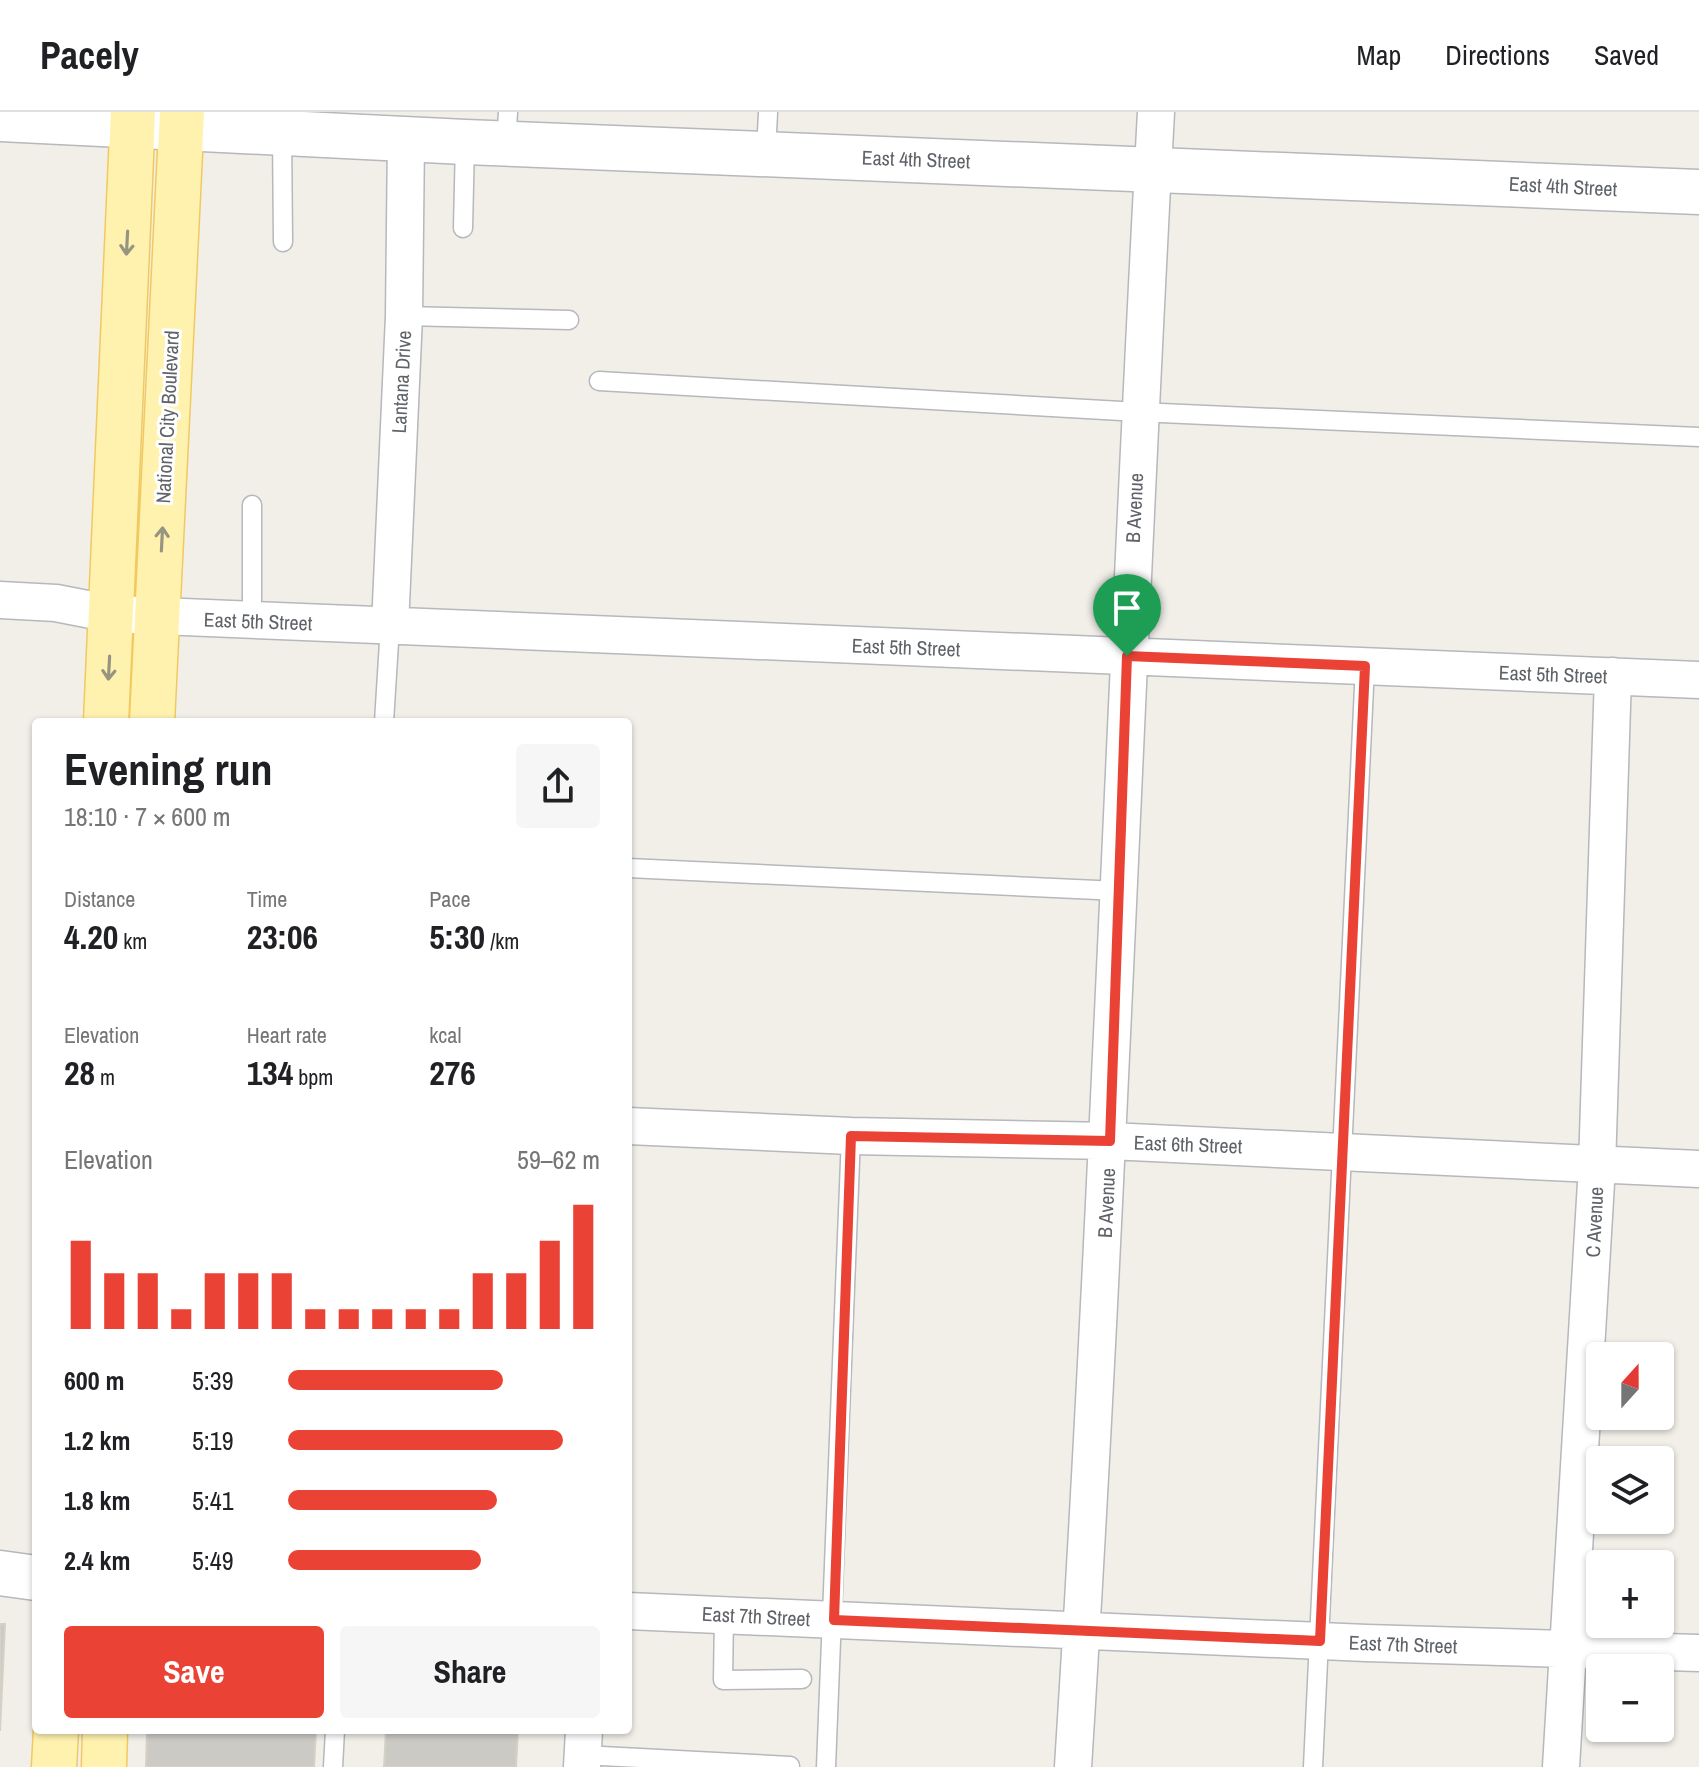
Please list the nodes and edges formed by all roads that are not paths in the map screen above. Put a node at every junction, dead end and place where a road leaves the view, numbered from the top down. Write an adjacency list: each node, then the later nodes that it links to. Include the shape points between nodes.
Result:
1 (1156, 112): 9 (street, B Avenue)
2 (0, 119): 3 (street, East 4th Street)
3 (133, 120): 4 (street, East 4th Street); 20 (main road, one-way to 20)
4 (181, 120): 5 (street, East 4th Street); 21 (main road, National City Boulevard, one-way to 4)
5 (284, 123): 8 (street, East 4th Street); 12 (lane)
6 (767, 132): 7 (street, East 4th Street); 9 (street, East 4th Street)
7 (493, 133): 8 (street, East 4th Street); 11 (lane)
8 (406, 137): 13 (street, Lantana Drive)
9 (1153, 168): 10 (street, East 4th Street); 16 (street, B Avenue)
10 (1699, 192)
11 (463, 228)
12 (283, 242)
13 (404, 316): 14 (lane); 23 (street, Lantana Drive)
14 (569, 320)
15 (599, 381): 16 (lane)
16 (1139, 412): 17 (lane); 24 (street, B Avenue)
17 (1699, 437)
18 (252, 505): 22 (lane)
19 (0, 600): 20 (street, East 5th Street)
20 (112, 614): 21 (street, East 5th Street); 28 (main road, one-way to 28)
21 (158, 617): 22 (street, East 5th Street); 29 (main road, National City Boulevard)
22 (252, 620): 23 (street, East 5th Street)
23 (390, 626): 24 (street, East 5th Street); 30 (lane)
24 (1127, 656): 25 (street, East 5th Street); 32 (street, B Avenue)
25 (1365, 666): 26 (street, East 5th Street); 36 (lane)
26 (1613, 676): 27 (street, East 5th Street); 37 (street, C Avenue)
27 (1699, 680)
28 (106, 718)
29 (152, 718)
30 (384, 718)
31 (632, 868): 32 (lane)
32 (1119, 891): 35 (street, B Avenue)
33 (632, 1126): 34 (street, East 6th Street)
34 (851, 1136): 35 (street, East 6th Street); 43 (lane)
35 (1110, 1141): 36 (street, East 6th Street); 44 (street, B Avenue)
36 (1344, 1151): 37 (street, East 6th Street); 45 (lane)
37 (1597, 1166): 38 (street, East 6th Street); 46 (street, C Avenue)
38 (1699, 1169)
39 (0, 1573): 40 (street)
40 (32, 1577)
41 (632, 1611): 42 (street, East 7th Street)
42 (724, 1615): 43 (street, East 7th Street); 48 (lane, via 723,1680)
43 (834, 1620): 44 (street, East 7th Street); 55 (lane)
44 (1081, 1630): 45 (street, East 7th Street); 56 (street, B Avenue)
45 (1320, 1641): 46 (street, East 7th Street); 57 (lane)
46 (1568, 1648): 47 (street, East 7th Street); 58 (street, C Avenue)
47 (1699, 1653)
48 (802, 1679)
49 (56, 1734): 53 (main road)
50 (335, 1734): 54 (lane)
51 (583, 1751): 52 (lane)
52 (790, 1766)
53 (54, 1767)
54 (333, 1767)
55 (826, 1767)
56 (1073, 1767)
57 (1313, 1767)
58 (1561, 1767)

